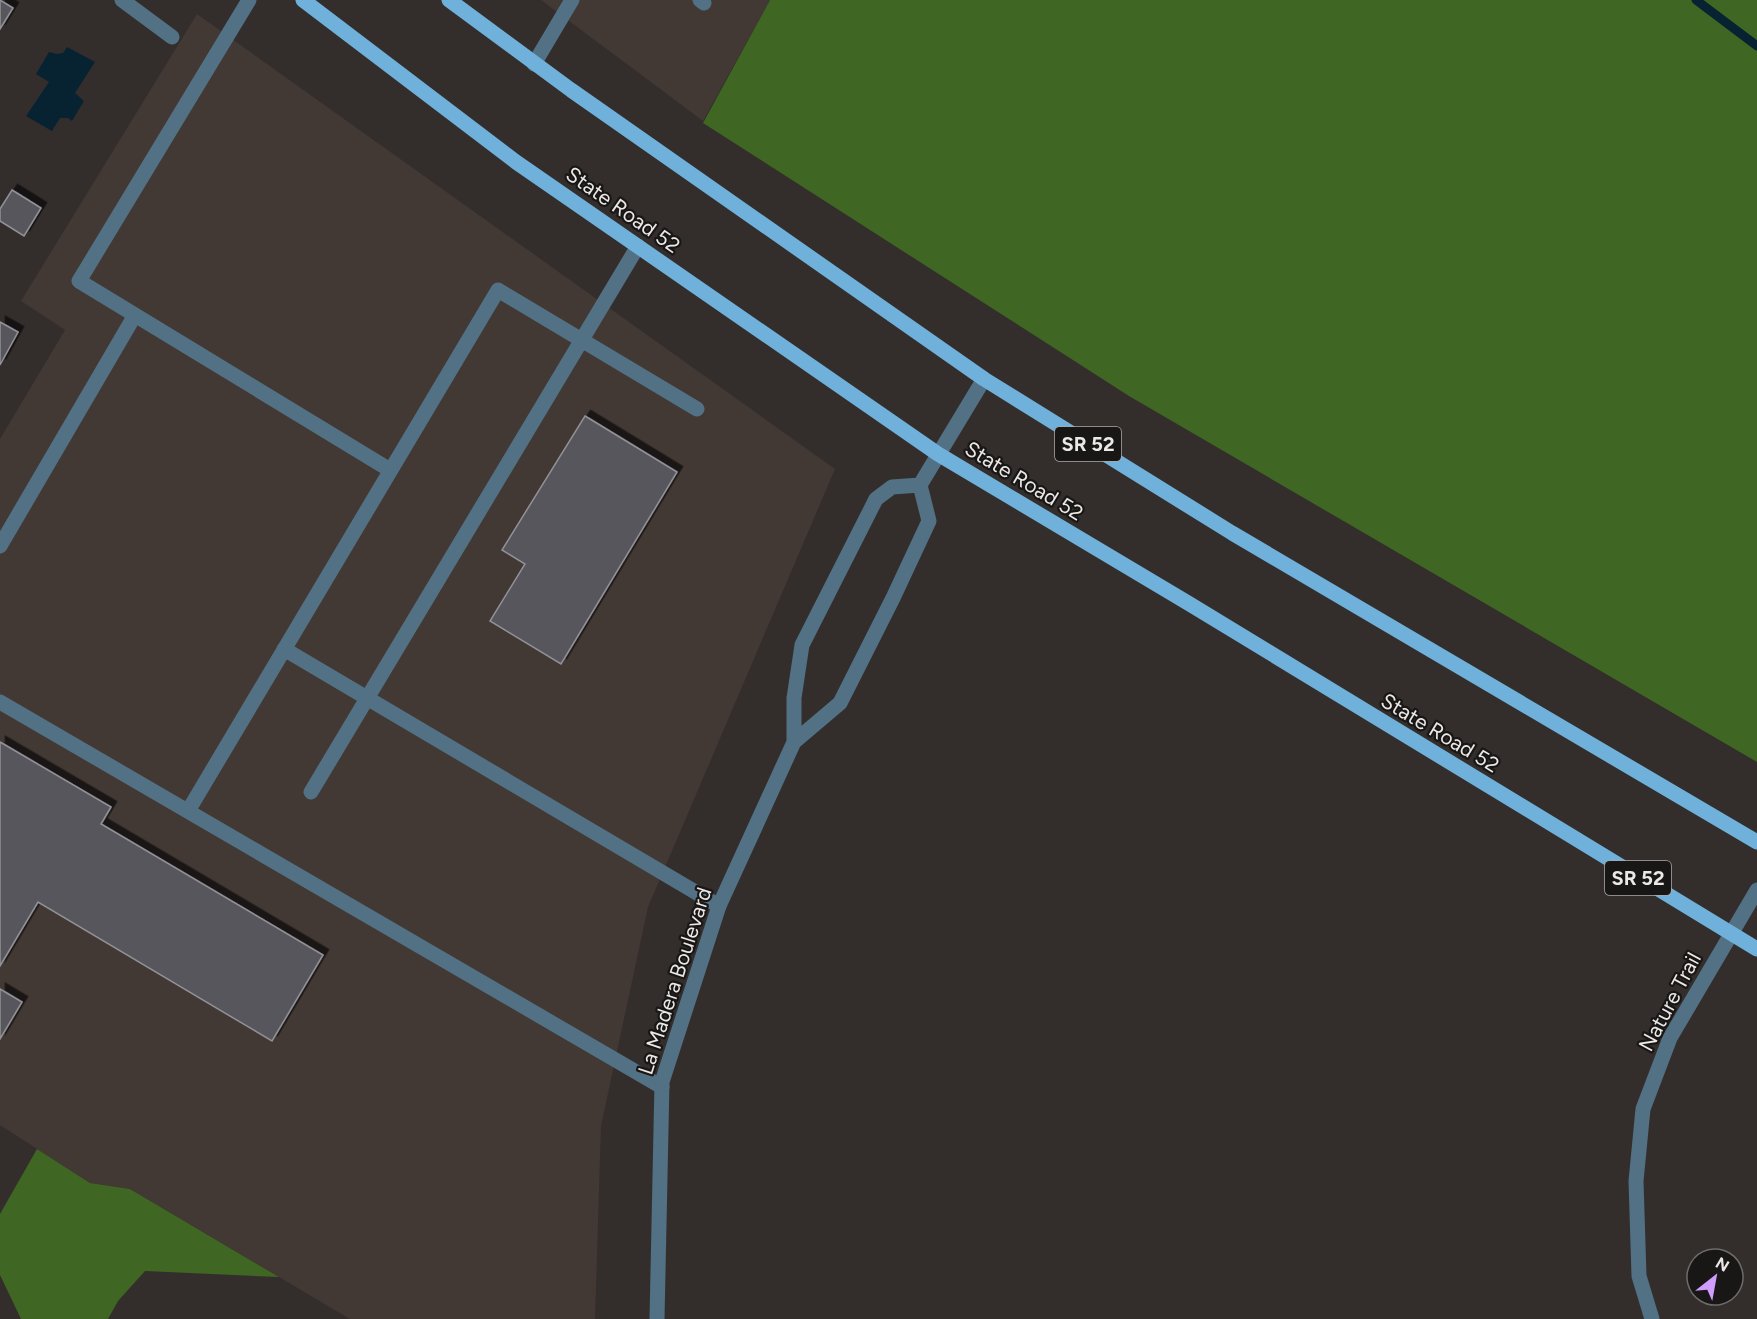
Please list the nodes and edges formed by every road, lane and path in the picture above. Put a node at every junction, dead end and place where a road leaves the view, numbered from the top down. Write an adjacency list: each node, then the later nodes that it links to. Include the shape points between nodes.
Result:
1 (122, 0): 6 (street)
2 (249, 0): 9 (street, via 80,281)
3 (303, 0): 8 (main road, State Road 52 / SR 52, via 516,162)
4 (448, 0): 7 (main road, SR 52)
5 (572, 0): 7 (street)
6 (172, 37)
7 (534, 64): 11 (main road, SR 52)
8 (638, 246): 10 (street); 13 (main road, State Road 52 / SR 52)
9 (135, 315): 14 (street); 16 (street)
10 (582, 340): 12 (street); 14 (street, via 498,290); 18 (street)
11 (984, 379): 13 (street); 23 (main road, SR 52, via 1232,533)
12 (697, 409)
13 (938, 454): 15 (street); 26 (main road, State Road 52 / SR 52)
14 (390, 470): 17 (street)
15 (920, 485): 20 (street, La Madera Boulevard, via 929,521 893,598 840,703); 20 (street, La Madera Boulevard, via 892,487 876,499 802,645 794,698)
16 (0, 546)
17 (284, 649): 18 (street); 22 (street)
18 (367, 699): 21 (street); 25 (street)
19 (0, 702): 22 (street)
20 (794, 742): 25 (street, La Madera Boulevard)
21 (311, 792)
22 (188, 811): 28 (street)
23 (1757, 843)
24 (1757, 890): 26 (street, Nature Trail)
25 (719, 906): 28 (street, La Madera Boulevard)
26 (1730, 934): 27 (main road, State Road 52 / SR 52); 30 (street, Nature Trail, via 1670,1038 1643,1109 1636,1181 1639,1276)
27 (1757, 949)
28 (662, 1087): 29 (street, La Madera Boulevard)
29 (657, 1319)
30 (1652, 1319)

